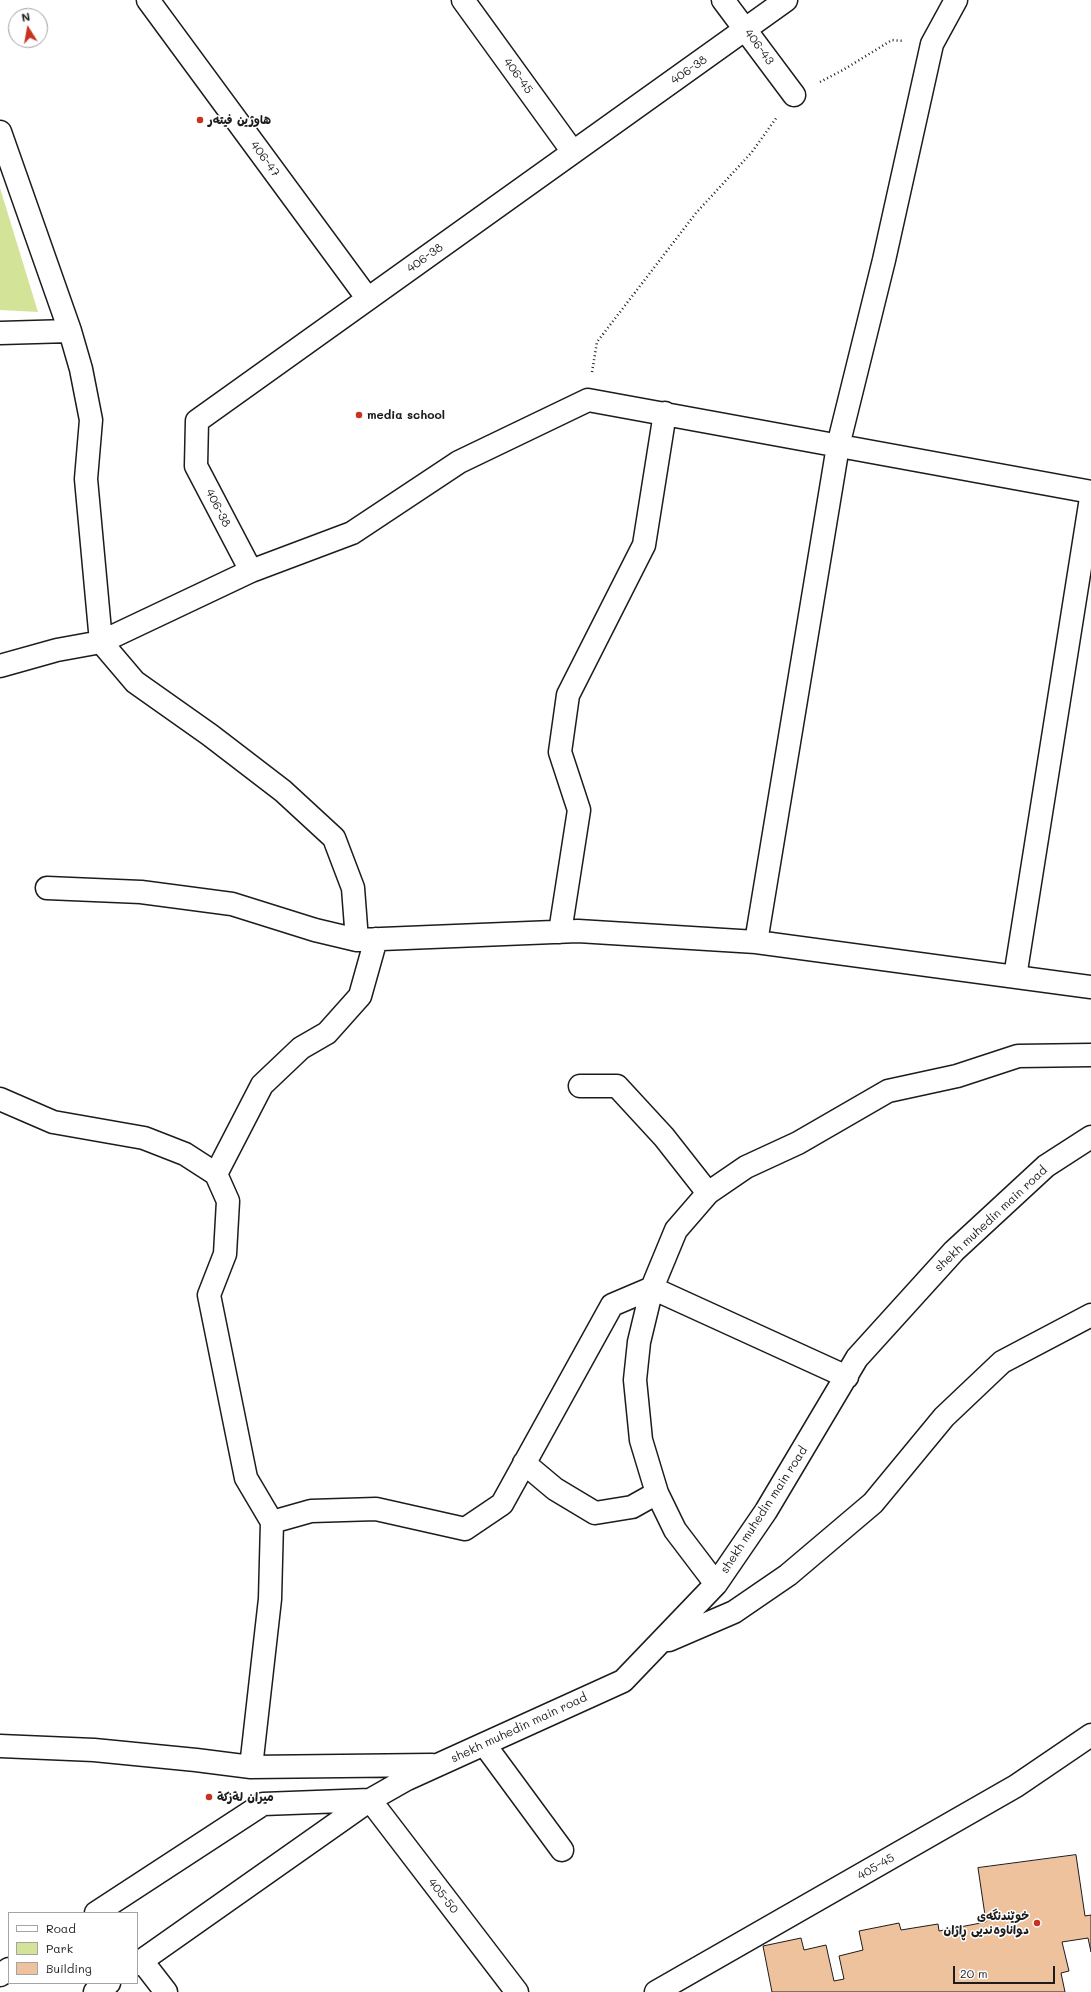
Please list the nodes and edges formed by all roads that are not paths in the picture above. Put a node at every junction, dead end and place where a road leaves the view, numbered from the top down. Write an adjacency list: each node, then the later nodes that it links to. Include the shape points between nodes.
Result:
1 (148, 0): 10 (street, 406-47)
2 (463, 0): 9 (street, 406-45)
3 (723, 0): 6 (street, 406-43)
4 (786, 0): 6 (street, 406-38)
5 (956, 0): 14 (street, via 932,44 884,260)
6 (746, 30): 7 (street, 406-43); 9 (street, 406-38)
7 (794, 95)
8 (0, 132): 11 (street)
9 (573, 152): 10 (street, 406-38)
10 (368, 299): 17 (street, 406-38, via 197,421 196,466)
11 (70, 331): 12 (street); 18 (street, via 91,420 86,479)
12 (0, 333)
13 (665, 413): 14 (street); 17 (street, via 588,400 460,462 352,533); 23 (street, via 644,545 568,695 560,752 579,810)
14 (838, 446): 15 (street); 25 (street)
15 (1091, 492)
16 (1091, 498): 26 (street)
17 (251, 571): 18 (street)
18 (101, 642): 19 (street); 24 (street, via 136,682 210,734 282,791 334,838 353,888)
19 (57, 650): 20 (street); 21 (street)
20 (0, 654)
21 (0, 666)
22 (47, 888): 24 (street, via 141,892 232,904 315,930)
23 (560, 932): 24 (street); 25 (street)
24 (366, 939): 32 (street, via 360,996 327,1033 301,1048 262,1085)
25 (756, 942): 26 (street)
26 (1015, 977): 27 (street)
27 (1091, 987)
28 (1091, 1055): 33 (street, via 1018,1056 957,1076 888,1091 798,1143 746,1167)
29 (580, 1086): 33 (street, via 617,1086 664,1137)
30 (0, 1099): 32 (street, via 53,1122 144,1138 185,1154)
31 (1091, 1137): 36 (street, shekh muhedin main road, via 1046,1166 954,1251 857,1358)
32 (216, 1174): 39 (street, via 228,1201 225,1254 209,1295 246,1478)
33 (708, 1193): 34 (street, via 676,1230)
34 (652, 1288): 36 (street); 37 (street, via 612,1305); 38 (street, via 639,1342 635,1380 641,1440)
35 (1091, 1315): 41 (street, via 1002,1362 944,1417 874,1503 788,1575 734,1612)
36 (847, 1378): 40 (street, shekh muhedin main road, via 766,1511)
37 (524, 1463): 38 (street, via 555,1489 595,1513 632,1507); 39 (street, via 502,1504 465,1529 376,1509 311,1511)
38 (657, 1493): 40 (street, via 676,1530)
39 (272, 1522): 46 (street, via 270,1599)
40 (716, 1584): 41 (street, shekh muhedin main road)
41 (660, 1644): 43 (street, shekh muhedin main road, via 624,1680)
42 (1091, 1735): 55 (street, 405-45, via 1016,1786)
43 (484, 1744): 45 (street, shekh muhedin main road); 48 (street)
44 (0, 1746): 46 (street, via 94,1750)
45 (439, 1764): 46 (street); 47 (street, shekh muhedin main road)
46 (251, 1767)
47 (370, 1800): 49 (street, via 264,1804); 50 (street, shekh muhedin main road); 54 (street, 405-50)
48 (562, 1850)
49 (98, 1912)
50 (139, 1963): 53 (street)
51 (107, 1984): 52 (street)
52 (95, 1992)
53 (166, 1992)
54 (517, 1992)
55 (656, 1992)

